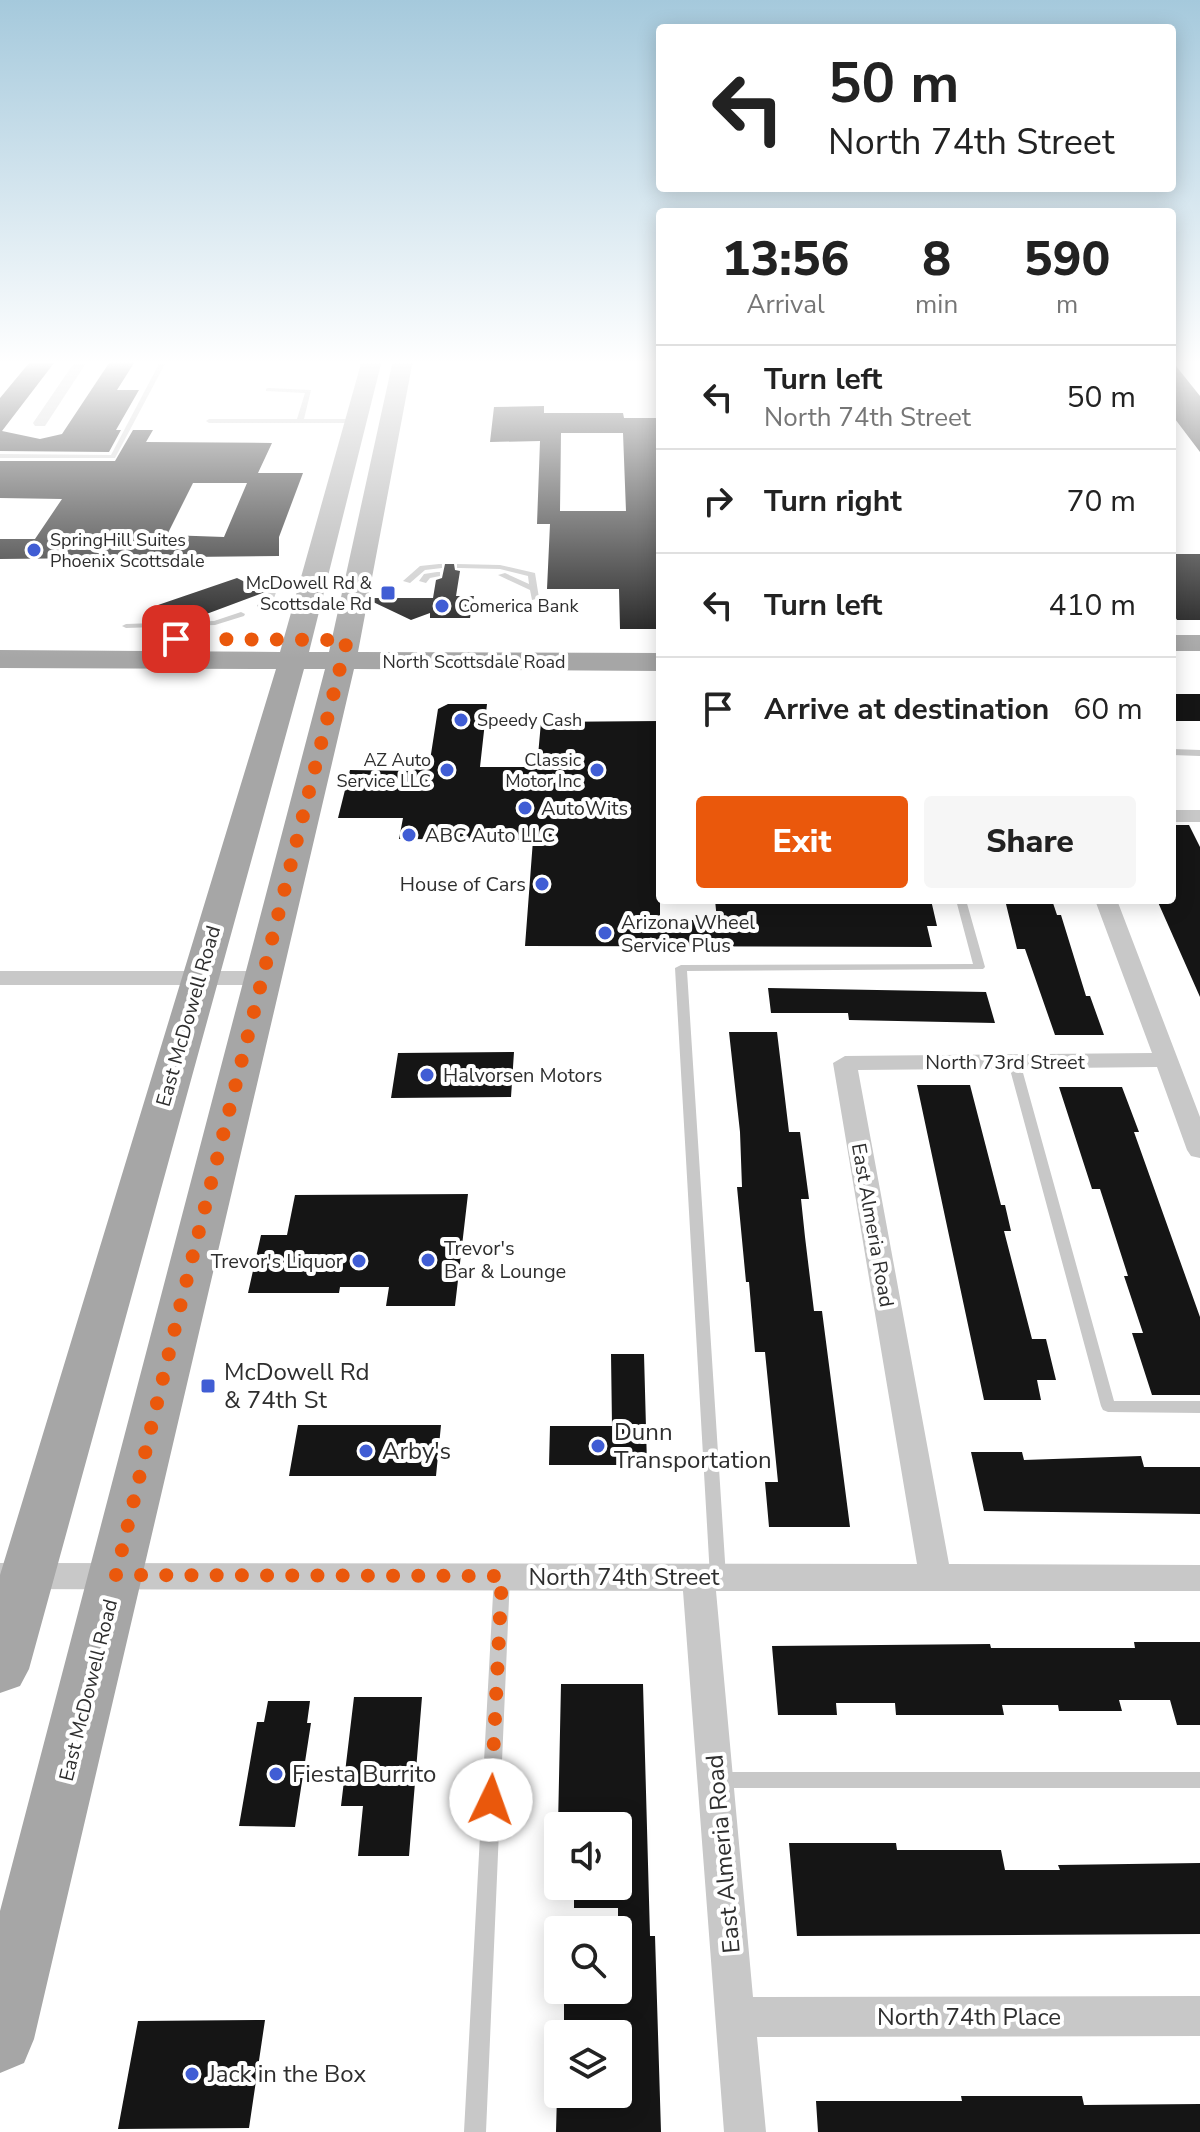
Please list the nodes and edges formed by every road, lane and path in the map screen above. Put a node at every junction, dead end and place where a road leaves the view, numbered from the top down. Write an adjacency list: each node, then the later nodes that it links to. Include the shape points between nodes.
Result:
1 (346, 459): 3 (main road, East McDowell Road)
2 (381, 459): 4 (main road, East McDowell Road)
3 (344, 465): 4 (main road); 16 (main road, East McDowell Road)
4 (380, 465): 17 (main road, East McDowell Road)
5 (460, 570): 8 (lane, via 508,576)
6 (278, 575): 9 (lane, via 268,604)
7 (415, 581): 7 (lane, via 427,576 438,570 423,568)
8 (535, 590)
9 (260, 607)
10 (241, 614): 11 (lane, via 215,623)
11 (126, 626)
12 (0, 639): 16 (main road, North Scottsdale Road)
13 (656, 641): 17 (main road, North Scottsdale Road)
14 (1176, 643): 15 (main road)
15 (1200, 643)
16 (294, 650): 17 (main road, North Scottsdale Road); 18 (main road, North Scottsdale Road); 29 (main road, East McDowell Road)
17 (344, 651): 19 (main road, North Scottsdale Road); 30 (main road, East McDowell Road)
18 (0, 659)
19 (656, 662)
20 (1176, 662): 21 (main road)
21 (1200, 662)
22 (1176, 752): 23 (lane)
23 (1200, 753)
24 (1176, 816): 25 (street)
25 (1200, 816)
26 (962, 904): 39 (lane, via 979,967 681,968)
27 (1108, 904): 31 (street)
28 (0, 978): 29 (street)
29 (199, 978): 30 (street); 37 (main road, East McDowell Road)
30 (263, 978): 36 (main road, East McDowell Road)
31 (1166, 1060): 32 (street, North 73rd Street); 34 (street)
32 (1014, 1062): 33 (street, North 73rd Street); 35 (lane, via 1108,1406)
33 (845, 1063): 40 (street, East Almeria Road)
34 (1200, 1150)
35 (1200, 1407)
36 (116, 1575): 37 (street, North 74th Street); 38 (street, North 74th Street); 47 (main road, East McDowell Road)
37 (14, 1576): 42 (main road, East McDowell Road)
38 (502, 1576): 39 (street, North 74th Street); 48 (lane)
39 (708, 1577): 40 (street, North 74th Street); 43 (street, East Almeria Road)
40 (935, 1577): 41 (street, North 74th Street)
41 (1200, 1578)
42 (0, 1669)
43 (717, 1780): 44 (lane); 46 (street, East Almeria Road)
44 (1200, 1780)
45 (1200, 2016): 46 (street, North 74th Place)
46 (737, 2017): 49 (street, East Almeria Road)
47 (0, 2039)
48 (475, 2132)
49 (745, 2132)

